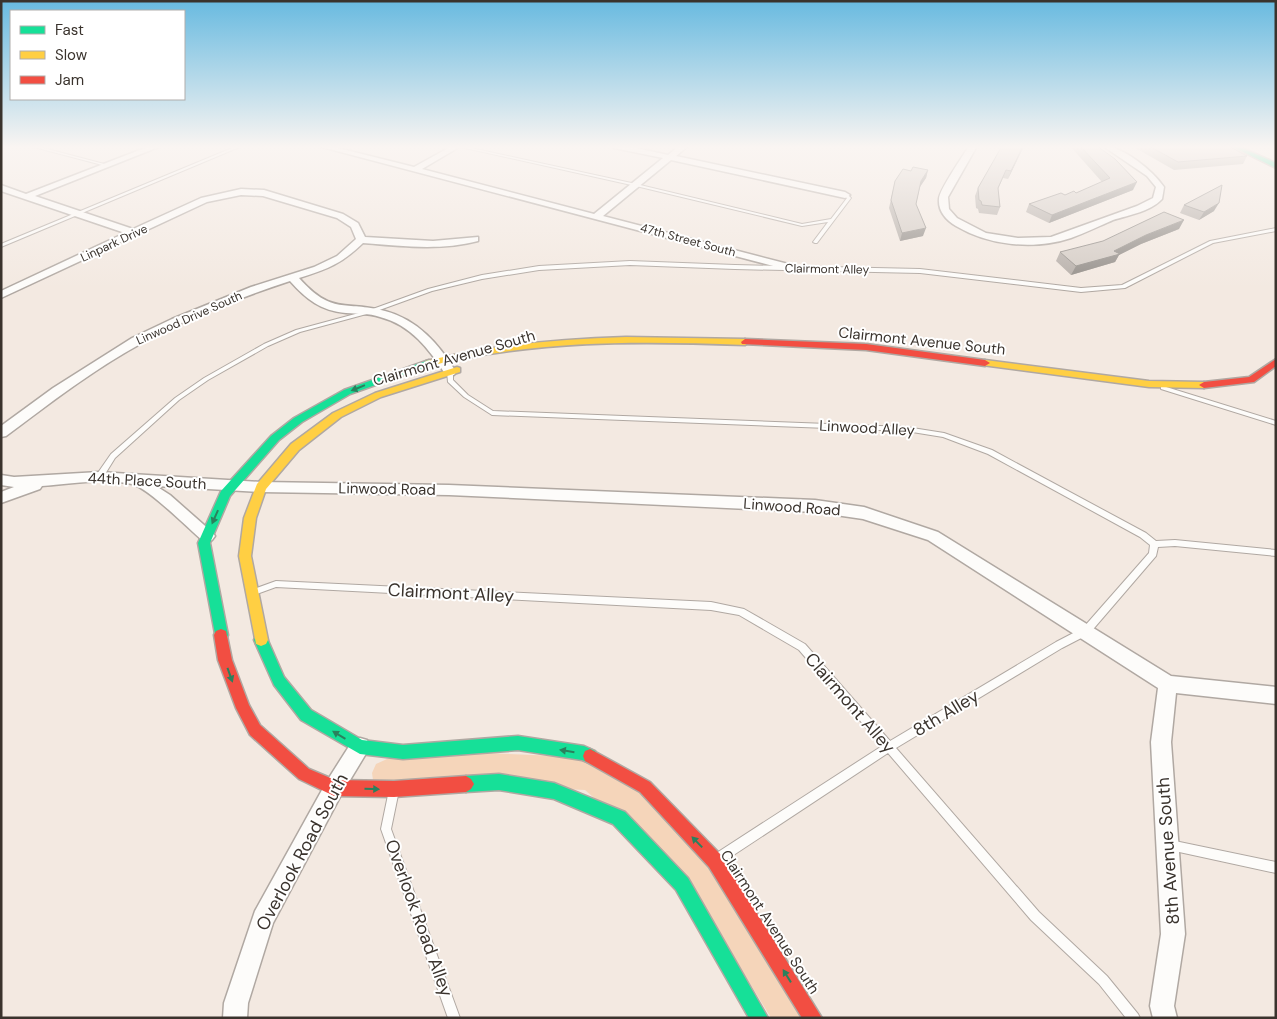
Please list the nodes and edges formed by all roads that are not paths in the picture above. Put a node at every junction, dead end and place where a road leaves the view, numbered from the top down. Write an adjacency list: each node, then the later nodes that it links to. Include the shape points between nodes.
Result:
1 (20, 194): 13 (street)
2 (34, 194): 13 (street)
3 (127, 194): 14 (lane)
4 (234, 194): 18 (street, Linpark Drive, via 204,200)
5 (266, 194): 20 (street, Linpark Drive, via 340,216 356,225)
6 (508, 194): 15 (street, 47th Street South)
7 (625, 194): 15 (street)
8 (671, 194): 16 (lane, via 802,225)
9 (838, 194): 12 (street)
10 (946, 194): 11 (street, via 944,210 957,223 982,234 1037,242 1065,237 1148,205)
11 (1159, 194)
12 (845, 195): 16 (lane, via 849,198)
13 (28, 196): 14 (street)
14 (79, 214): 18 (street); 22 (lane)
15 (597, 216): 23 (street, 47th Street South)
16 (832, 220): 21 (lane)
17 (1276, 229): 23 (lane, Clairmont Alley, via 1212,242 1123,286 1081,290 920,271)
18 (134, 233): 25 (street, Linpark Drive)
19 (475, 239): 20 (street, via 461,243 426,244)
20 (362, 240): 24 (street, Linwood Drive South, via 341,258)
21 (815, 242)
22 (1, 246)
23 (792, 268): 26 (lane, Clairmont Alley, via 630,263 539,268 430,290)
24 (292, 276): 26 (street, via 303,290 323,305); 35 (street, Linwood Drive South, via 210,307 136,341 58,391)
25 (1, 295)
26 (372, 311): 28 (street, via 400,319 421,332); 36 (lane, Clairmont Alley, via 298,331 206,379 177,399 113,456)
27 (558, 342): 28 (street, Clairmont Avenue South); 29 (street, Clairmont Avenue South); 33 (street, Clairmont Avenue South, via 651,338 866,347)
28 (443, 359): 32 (street); 40 (street, Clairmont Avenue South, one-way to 40, via 372,382 324,404 275,438)
29 (488, 362)
30 (1276, 362): 33 (street, Clairmont Avenue South, via 1252,380 1215,385)
31 (469, 367): 32 (street, Clairmont Avenue South)
32 (450, 372): 41 (street, Clairmont Avenue South, via 378,395 337,415 294,446); 44 (lane, Linwood Alley, via 450,381 492,413 906,429 944,435 990,452)
33 (1149, 384): 34 (lane)
34 (1276, 423)
35 (1, 433)
36 (99, 477): 38 (street, 44th Place South); 39 (street, 44th Place South)
37 (1, 480): 38 (street, 44th Place South)
38 (49, 480): 42 (street)
39 (136, 480): 40 (street, 44th Place South); 43 (street, via 166,499)
40 (234, 485): 41 (street, 44th Place South); 43 (street, Clairmont Avenue South, one-way to 43, via 226,494)
41 (261, 486): 46 (street, Clairmont Avenue South, via 250,518 245,556); 47 (street, Linwood Road, via 449,490 805,506 864,513 933,536)
42 (1, 498)
43 (207, 536): 52 (street, Clairmont Avenue South, one-way to 52, via 204,543 225,660 243,708 255,730 304,774)
44 (1154, 544): 45 (lane); 47 (lane, 8th Alley, via 1153,554)
45 (1276, 553)
46 (253, 593): 50 (street, Clairmont Avenue South, one-way to 46, via 306,715 279,681 260,639); 51 (lane, Clairmont Alley, via 276,584 711,606 741,612 802,647)
47 (1086, 631): 48 (street, Linwood Road); 51 (lane, 8th Alley)
48 (1168, 684): 49 (street, Linwood Road); 54 (street, 8th Avenue South, via 1161,742)
49 (1276, 696)
50 (360, 747): 52 (street, Overlook Road South); 55 (street, Clairmont Avenue South, one-way to 50, via 645,787 584,754 518,743 403,752)
51 (889, 747): 55 (lane, 8th Alley); 61 (lane, Clairmont Alley, via 1035,916 1103,980)
52 (334, 788): 53 (street, Clairmont Avenue South, one-way to 53); 57 (street, Overlook Road South, via 264,919 236,1003)
53 (394, 789): 58 (lane, Overlook Road Alley, via 386,829); 59 (street, Clairmont Avenue South, via 499,782 554,791 619,818 682,884)
54 (1168, 845): 56 (lane); 62 (street, 8th Avenue South, via 1173,934 1162,1006)
55 (715, 860): 60 (street, Clairmont Avenue South, one-way to 55)
56 (1276, 868)
57 (235, 1018)
58 (454, 1018)
59 (759, 1018)
60 (813, 1018)
61 (1134, 1018)
62 (1165, 1018)

